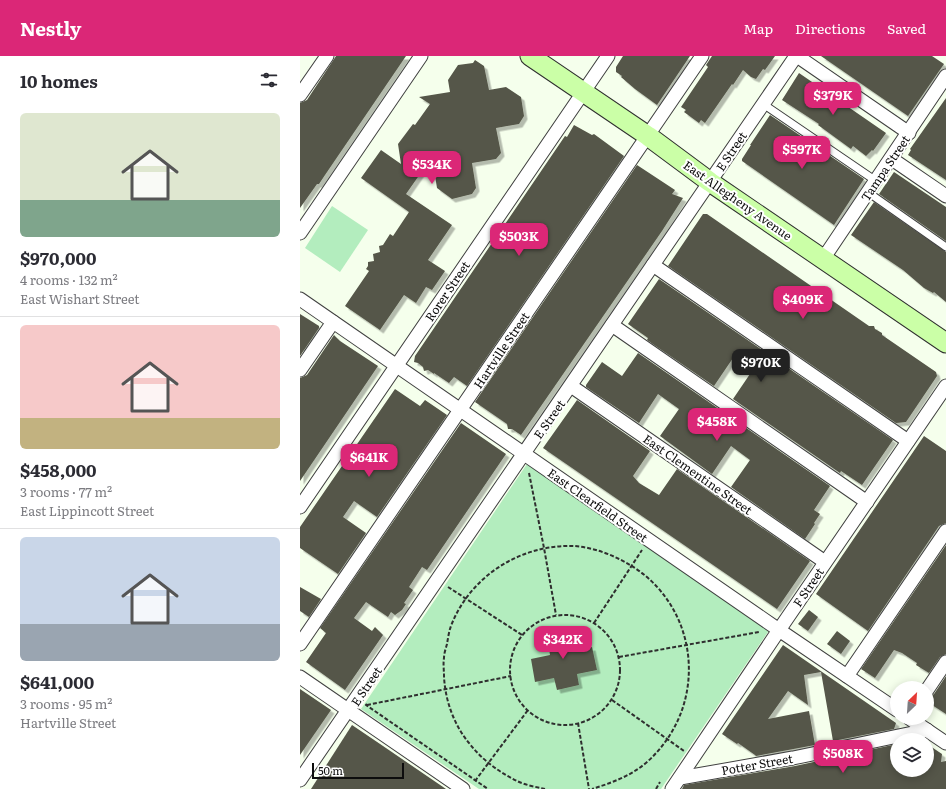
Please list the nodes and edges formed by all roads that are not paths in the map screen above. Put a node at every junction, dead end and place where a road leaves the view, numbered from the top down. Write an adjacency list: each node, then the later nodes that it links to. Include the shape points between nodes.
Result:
1 (327, 56): 9 (street)
2 (421, 56): 18 (street)
3 (530, 56): 8 (main road, East Allegheny Avenue)
4 (608, 56): 8 (street, Rorer Street)
5 (702, 56): 12 (street, Hartville Street)
6 (797, 56): 10 (street, E Street); 11 (street)
7 (946, 76): 11 (street, Tampa Street)
8 (584, 93): 12 (main road, East Allegheny Avenue); 26 (street, Rorer Street)
9 (300, 95)
10 (763, 104): 14 (lane); 15 (street, E Street)
11 (909, 133): 13 (street, Tampa Street)
12 (648, 136): 15 (main road, East Allegheny Avenue); 30 (street, Hartville Street)
13 (892, 159): 14 (street, Tampa Street); 17 (street)
14 (876, 181): 16 (street, Tampa Street)
15 (710, 182): 20 (main road, East Allegheny Avenue); 21 (street, E Street)
16 (869, 192): 19 (lane); 20 (street, Tampa Street)
17 (946, 196)
18 (300, 233)
19 (946, 247)
20 (823, 259): 25 (main road, East Allegheny Avenue)
21 (654, 265): 24 (street, E Street); 31 (street)
22 (300, 299): 23 (street, East Clearfield Street)
23 (333, 322): 26 (street, East Clearfield Street); 27 (street)
24 (612, 326): 28 (street, E Street); 33 (street)
25 (946, 344)
26 (397, 366): 30 (street, East Clearfield Street); 34 (street, Rorer Street)
27 (300, 370)
28 (571, 386): 32 (street, E Street); 36 (street, East Clementine Street)
29 (946, 386): 31 (street, F Street)
30 (461, 409): 32 (street, East Clearfield Street); 38 (street, Hartville Street)
31 (908, 441): 33 (street, F Street)
32 (525, 453): 37 (street, East Clearfield Street); 44 (street, E Street)
33 (867, 502): 36 (street, F Street)
34 (300, 506)
35 (946, 531): 40 (street)
36 (825, 562): 37 (street, F Street)
37 (779, 630): 40 (street, East Clearfield Street); 48 (street, F Street)
38 (300, 644)
39 (946, 662): 42 (street)
40 (847, 676): 43 (street, East Clearfield Street)
41 (300, 677): 44 (street)
42 (933, 681)
43 (890, 705)
44 (348, 711): 49 (street, E Street); 50 (street)
45 (920, 725): 46 (street)
46 (927, 730): 47 (street); 48 (street, Potter Street)
47 (946, 743)
48 (680, 778): 51 (street, F Street)
49 (300, 780)
50 (468, 787)
51 (672, 789)

